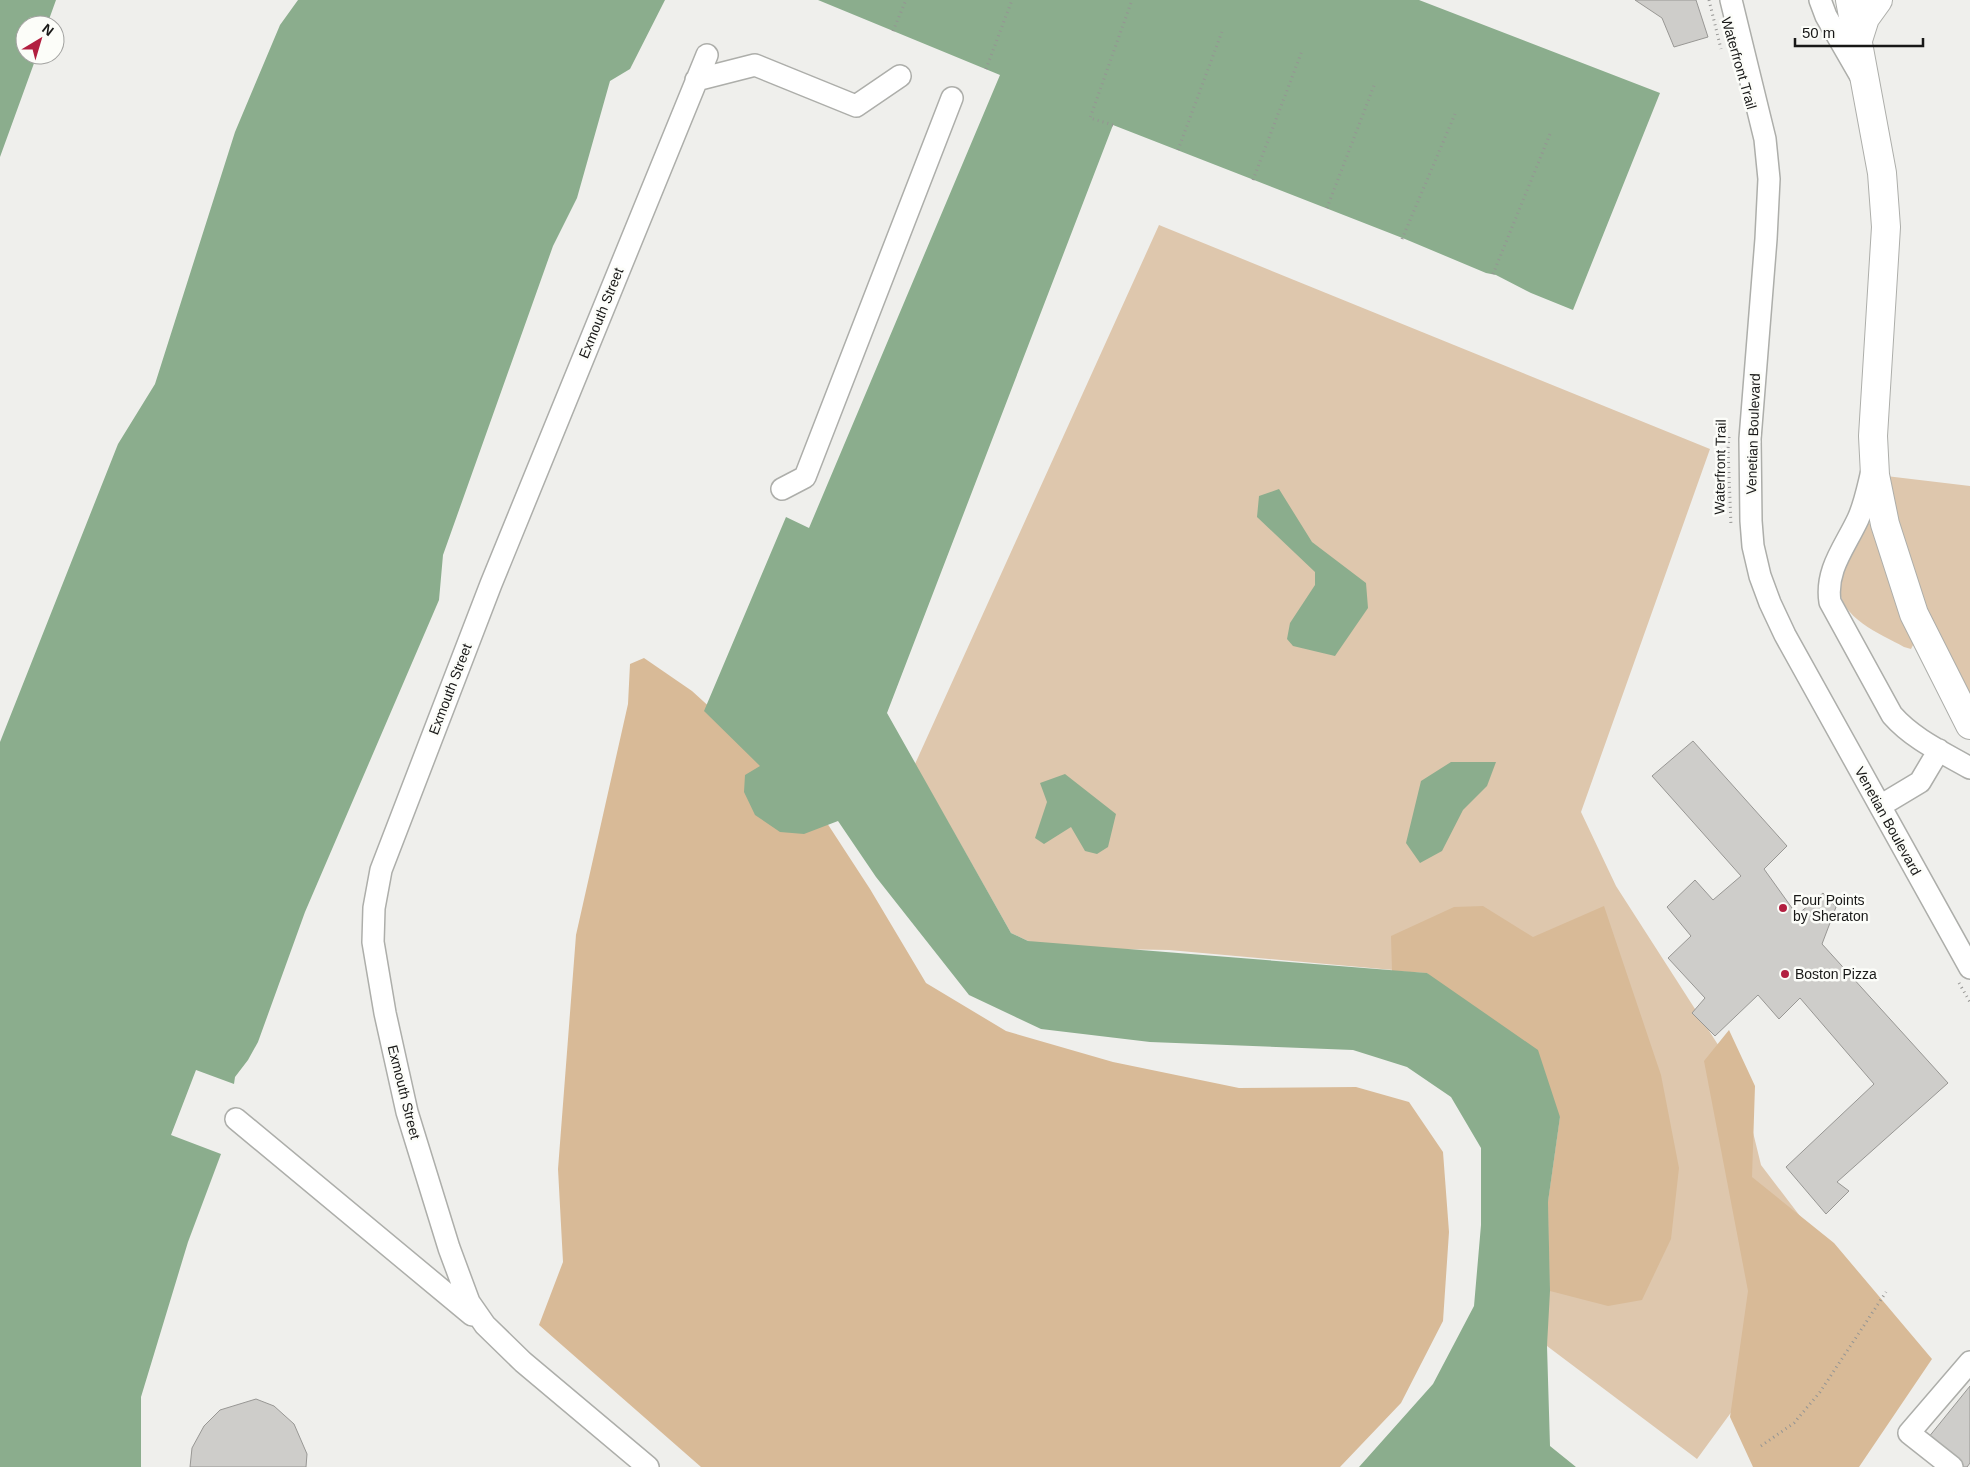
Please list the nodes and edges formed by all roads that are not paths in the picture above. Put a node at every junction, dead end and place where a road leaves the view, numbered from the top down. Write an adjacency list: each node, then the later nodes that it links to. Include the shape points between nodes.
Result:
1 (1731, 0): 16 (street, Venetian Boulevard, via 1764,139 1769,179 1750,439 1749,496 1753,546 1760,576 1785,636)
2 (1820, 0): 9 (street)
3 (1878, 0): 5 (highway, via 1865,18)
4 (1853, 5): 5 (highway)
5 (1858, 40): 9 (highway)
6 (707, 55): 8 (street, Exmouth Street)
7 (900, 76): 8 (street, via 856,106 755,65)
8 (696, 80): 19 (street, Exmouth Street, via 491,584 376,889 373,942 407,1112 462,1286 476,1314)
9 (1866, 85): 11 (highway, via 1882,173 1886,227)
10 (952, 98): 12 (street, via 805,477)
11 (1874, 456): 13 (highway, via 1885,524 1914,614); 14 (street, via 1859,518 1830,577 1830,602 1892,715 1904,728)
12 (782, 489)
13 (1970, 725)
14 (1939, 750): 15 (street); 16 (street, via 1920,782)
15 (1970, 768)
16 (1880, 806): 17 (street, Venetian Boulevard)
17 (1963, 972)
18 (236, 1119): 19 (street, Exmouth Street)
19 (496, 1336): 21 (street, Exmouth Street)
20 (1970, 1362): 22 (street, via 1909,1433)
21 (648, 1467)
22 (1952, 1467)

